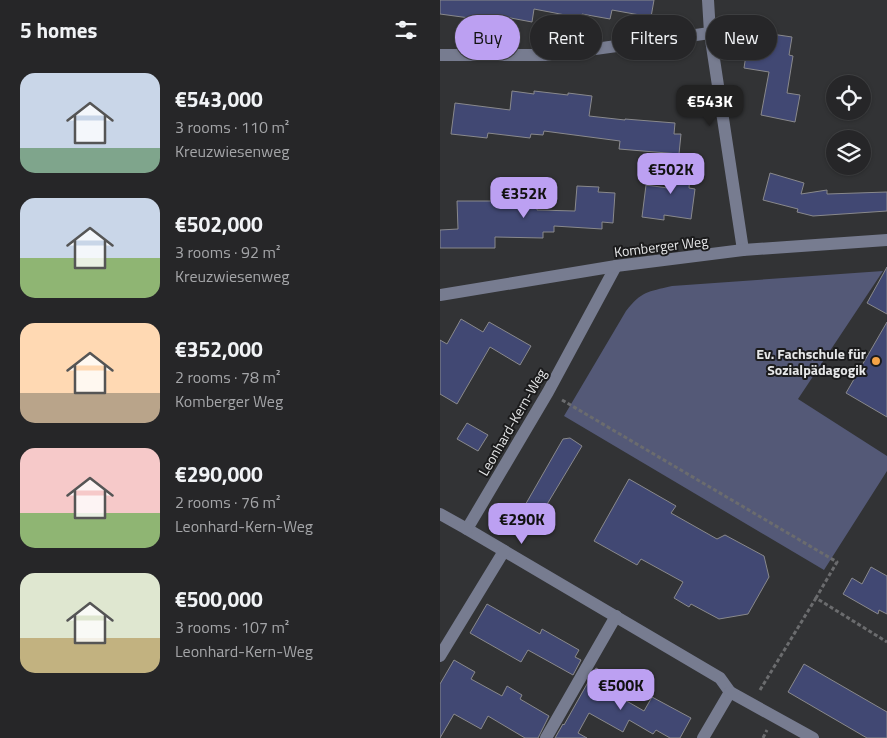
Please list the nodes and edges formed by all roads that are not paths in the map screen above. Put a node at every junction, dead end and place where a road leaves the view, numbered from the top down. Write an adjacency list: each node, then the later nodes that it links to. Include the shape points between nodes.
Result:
1 (708, 0): 2 (street)
2 (709, 15)
3 (706, 34): 4 (street, via 552,55)
4 (440, 55)
5 (714, 60): 7 (street)
6 (887, 240): 7 (street, Komberger Weg)
7 (743, 250): 8 (street, Komberger Weg)
8 (616, 266): 9 (street, Komberger Weg); 11 (street, Leonhard-Kern-Weg, via 548,392)
9 (440, 295)
10 (440, 514): 11 (street)
11 (467, 529): 12 (street)
12 (504, 551): 13 (street); 14 (street)
13 (616, 616): 15 (street, via 720,678); 16 (street)
14 (440, 656)
15 (730, 692): 17 (street); 18 (street)
16 (546, 738)
17 (703, 738)
18 (813, 738)

